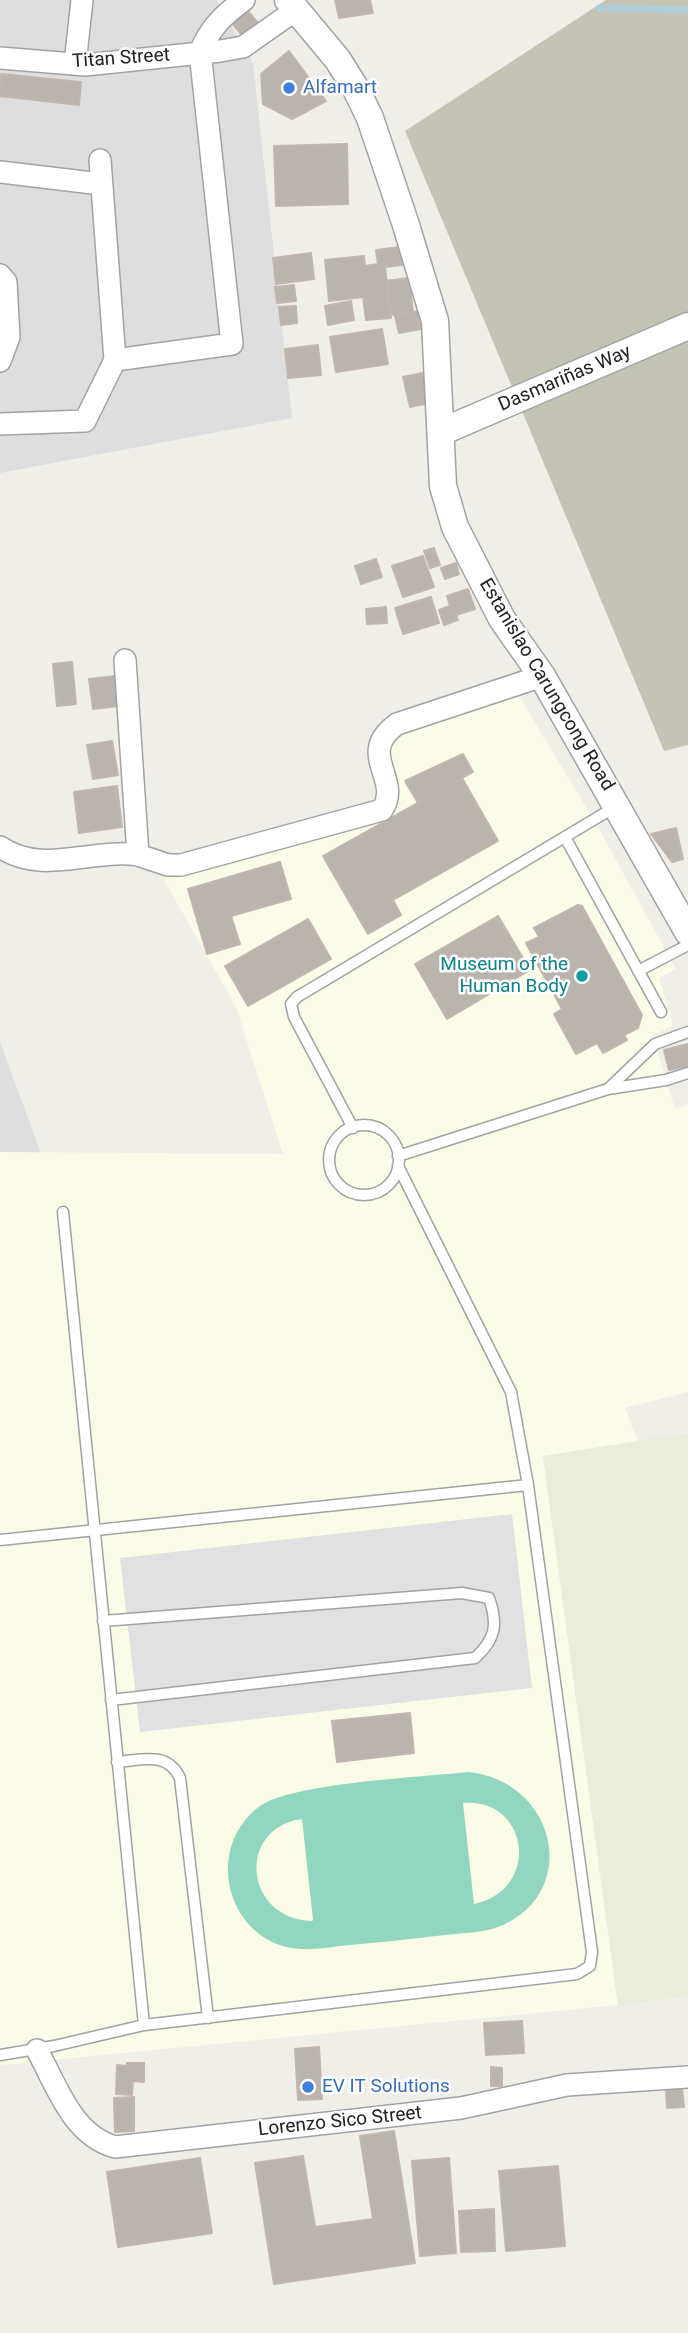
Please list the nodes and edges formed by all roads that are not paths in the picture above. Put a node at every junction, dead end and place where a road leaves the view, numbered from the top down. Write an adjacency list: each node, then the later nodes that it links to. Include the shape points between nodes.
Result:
1 (82, 0): 6 (street)
2 (244, 0): 4 (street, via 208,32)
3 (293, 5): 4 (street, Titan Street, via 243,47); 15 (street, Estanislao Carungcong Road, via 338,60 370,118 435,321)
4 (200, 52): 6 (street, Titan Street); 12 (street, via 232,344)
5 (0, 58): 6 (street, Titan Street)
6 (75, 64)
7 (100, 160): 9 (street)
8 (0, 173): 9 (street)
9 (101, 184): 12 (street)
10 (0, 275): 13 (street, via 6,282 9,337)
11 (688, 326): 15 (street, Dasmariñas Way)
12 (115, 360): 14 (street, via 85,421)
13 (0, 361)
14 (0, 424)
15 (441, 432): 17 (street, Estanislao Carungcong Road, via 443,486 455,527 502,619)
16 (125, 660): 21 (street)
17 (542, 676): 18 (street, Estanislao Carungcong Road); 21 (street, via 397,724 386,733 377,752 388,793 382,810 181,865)
18 (618, 805): 19 (lane); 22 (street, Estanislao Carungcong Road)
19 (566, 839): 24 (lane); 29 (lane, via 291,1004)
20 (0, 847): 21 (street, via 16,858 48,862 120,852)
21 (138, 855)
22 (688, 932)
23 (688, 945): 24 (lane)
24 (638, 971): 25 (lane)
25 (661, 1012)
26 (688, 1032): 28 (lane, via 655,1044)
27 (688, 1073): 28 (lane)
28 (608, 1089): 30 (lane)
29 (352, 1128): 30 (lane, via 381,1130 390,1137); 30 (lane, via 339,1135 329,1155 329,1166 348,1192 370,1194 389,1185)
30 (398, 1161): 32 (lane, via 511,1392)
31 (63, 1212): 33 (lane)
32 (528, 1485): 33 (lane); 38 (lane, via 592,1952 590,1966 577,1974)
33 (94, 1531): 34 (lane); 35 (lane)
34 (0, 1540)
35 (103, 1621): 36 (lane); 36 (lane, via 462,1593 489,1598 496,1618 491,1643 475,1658)
36 (111, 1700): 37 (lane)
37 (117, 1762): 38 (lane, via 158,1758 175,1768 180,1778); 39 (lane)
38 (208, 2018): 39 (lane)
39 (144, 2025): 40 (lane)
40 (37, 2050): 41 (lane); 42 (street, Lorenzo Sico Street, via 79,2125 99,2143 115,2147 461,2108 567,2085)
41 (0, 2054)
42 (688, 2077)

